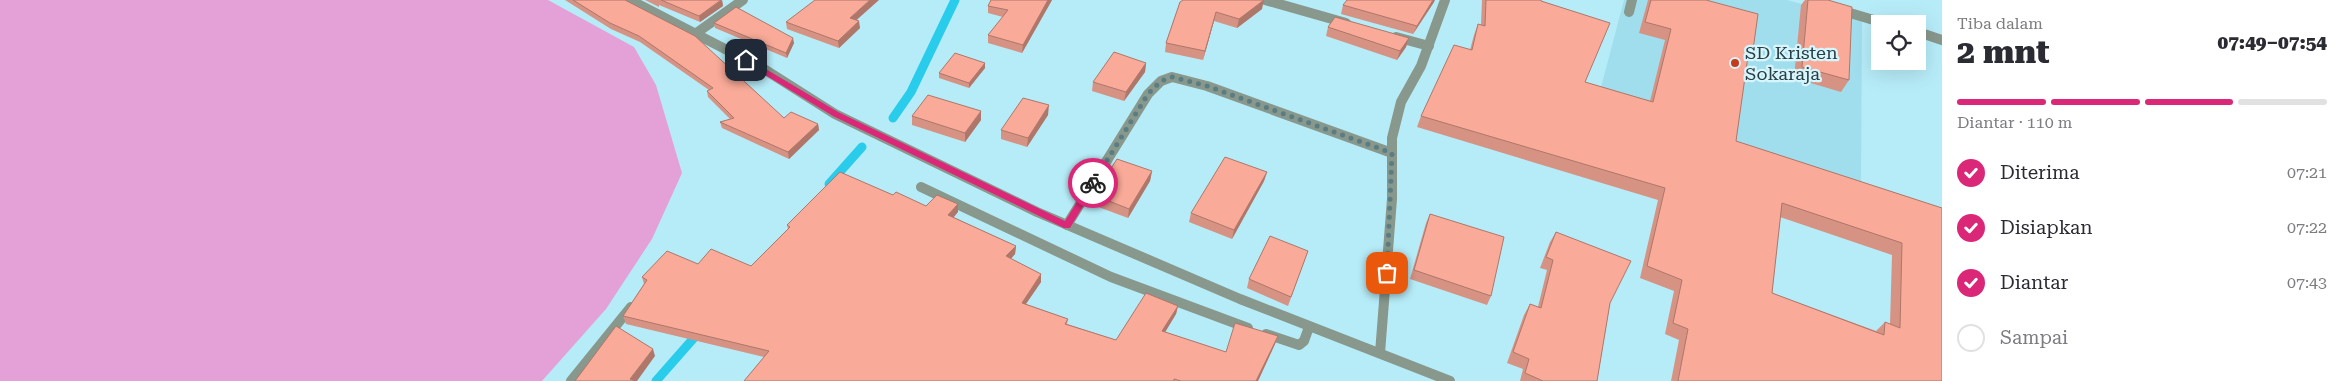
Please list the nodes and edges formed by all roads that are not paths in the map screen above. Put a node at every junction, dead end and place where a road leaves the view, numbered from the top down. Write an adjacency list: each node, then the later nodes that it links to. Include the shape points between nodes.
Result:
1 (630, 0): 10 (street)
2 (743, 0): 10 (street)
3 (1265, 0): 9 (street)
4 (1445, 0): 14 (street)
5 (1632, 0): 7 (street)
6 (1832, 8): 8 (street)
7 (1629, 12)
8 (1871, 19)
9 (1352, 24)
10 (695, 34): 17 (street, via 764,69 835,114)
11 (1390, 35): 14 (street)
12 (1926, 35): 13 (street)
13 (1942, 40)
14 (1429, 46): 15 (street, via 1401,102 1392,138)
15 (1392, 153): 17 (street, via 1207,86 1172,77 1161,81 1148,94); 20 (street, via 1392,199)
16 (921, 187): 19 (street, via 1111,277 1219,318 1299,345)
17 (1067, 225): 19 (street)
18 (631, 308): 21 (street)
19 (1309, 327): 20 (street)
20 (1380, 352): 22 (street)
21 (571, 381)
22 (1450, 381)

